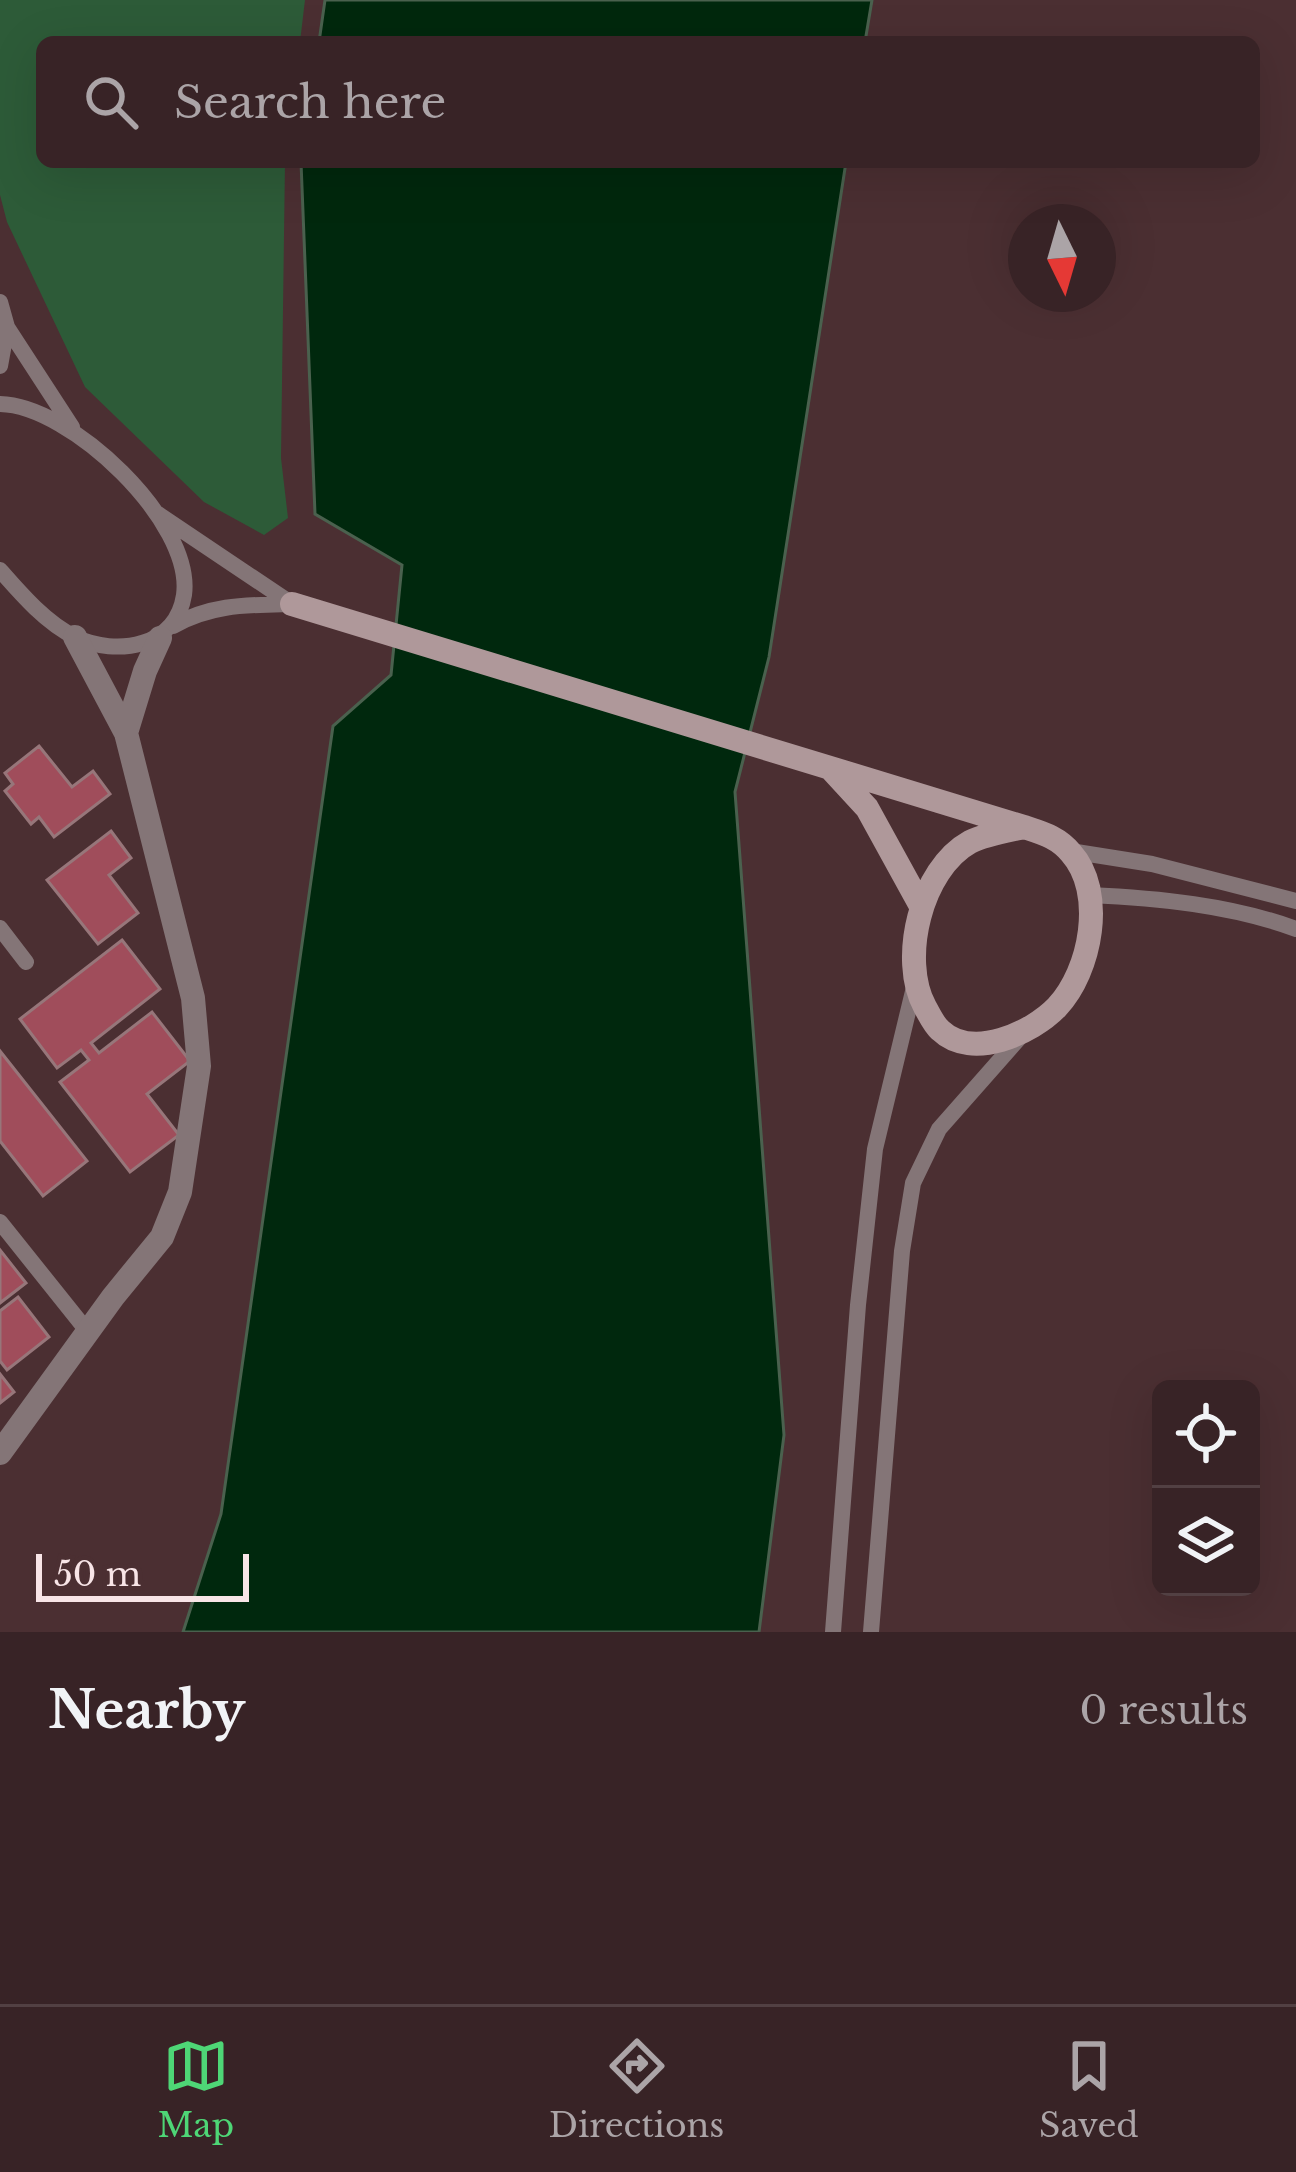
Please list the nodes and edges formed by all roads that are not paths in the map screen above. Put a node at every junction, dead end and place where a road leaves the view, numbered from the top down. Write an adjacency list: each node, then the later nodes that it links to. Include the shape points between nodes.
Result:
1 (0, 302): 2 (lane)
2 (7, 327): 3 (lane); 5 (lane)
3 (0, 366)
4 (0, 404): 5 (lane, via 21,404)
5 (76, 433): 6 (lane, via 140,489)
6 (154, 512): 8 (lane); 9 (lane, via 184,578 177,616)
7 (0, 571): 10 (lane)
8 (292, 604): 9 (lane, via 227,605); 12 (street)
9 (163, 634): 10 (lane, via 131,646); 11 (street)
10 (75, 637): 11 (street)
11 (126, 733): 24 (street, via 193,998 199,1066 180,1192 162,1237)
12 (830, 768): 13 (street); 17 (street, via 868,808)
13 (1024, 826): 14 (street); 17 (street, via 968,843)
14 (1070, 851): 15 (street); 16 (lane)
15 (1089, 895): 19 (lane, via 1158,899); 22 (street, via 1080,969 1057,1007)
16 (1296, 901)
17 (922, 908): 21 (street)
18 (0, 928): 20 (lane)
19 (1296, 929)
20 (26, 962)
21 (915, 982): 22 (street, via 940,1030 954,1038 1002,1041); 26 (lane, via 875,1149)
22 (1028, 1028): 27 (lane, via 939,1130 913,1183)
23 (0, 1222): 24 (lane)
24 (88, 1333): 25 (street)
25 (0, 1453)
26 (832, 1632)
27 (871, 1632)

